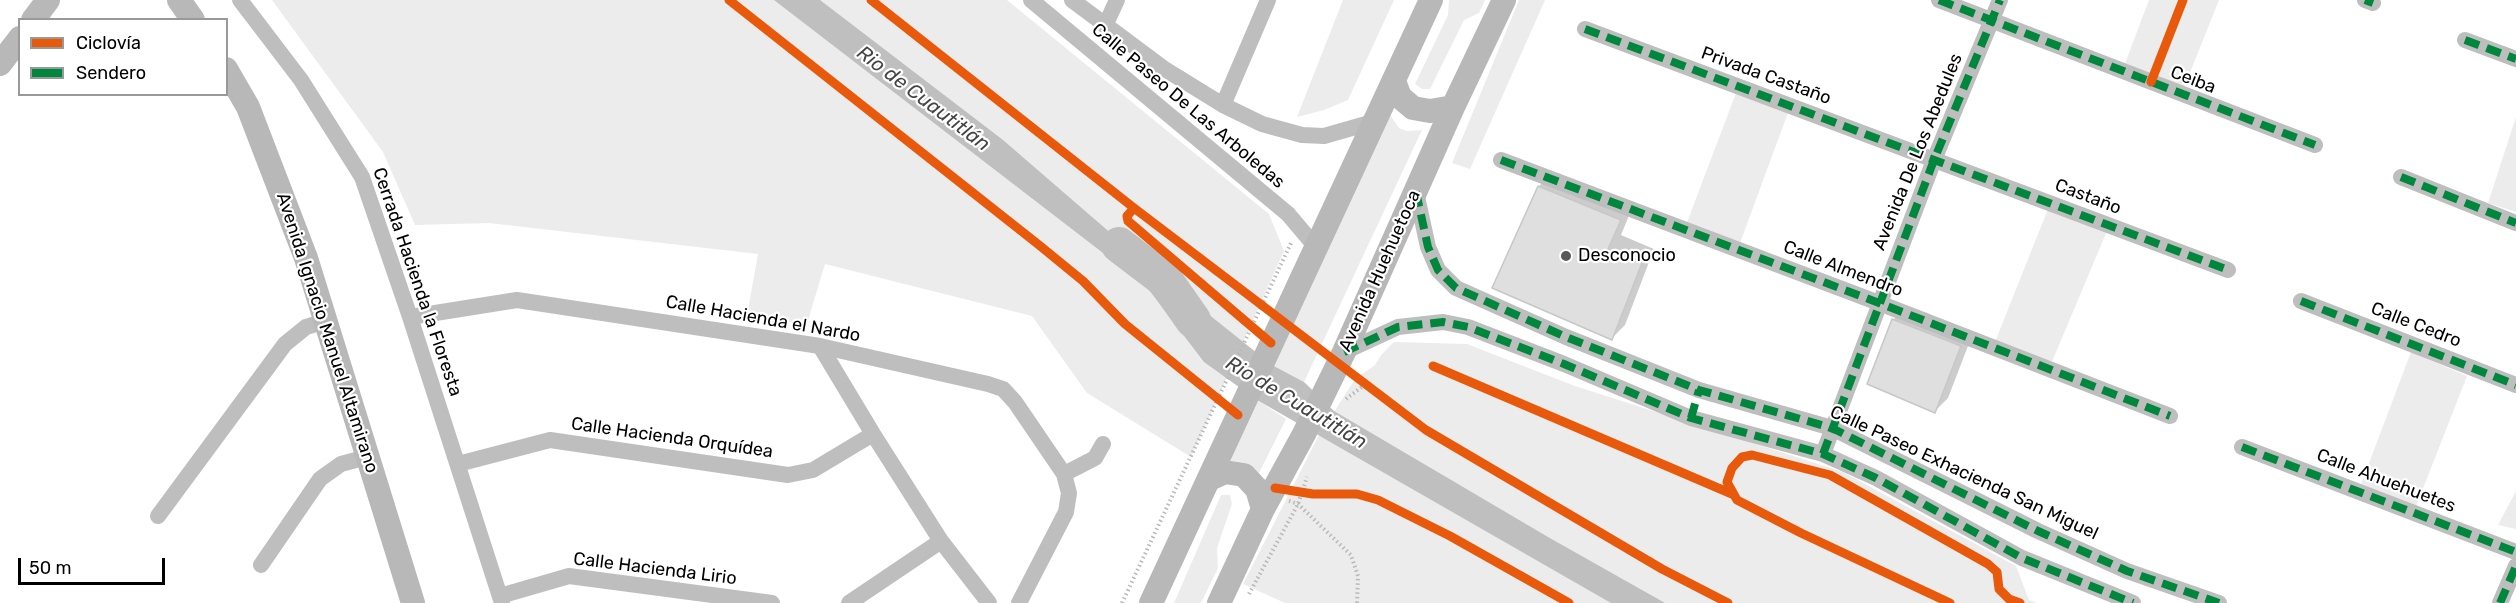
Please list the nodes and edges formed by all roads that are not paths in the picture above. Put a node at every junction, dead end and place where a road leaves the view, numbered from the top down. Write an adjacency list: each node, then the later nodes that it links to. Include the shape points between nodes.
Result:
1 (48, 0): 12 (main road)
2 (178, 0): 13 (main road)
3 (240, 0): 36 (street, Cerrada Hacienda la Floresta, via 301,80 362,177)
4 (1072, 0): 15 (street, Calle Paseo De Las Arboledas)
5 (1117, 0): 15 (street)
6 (1268, 0): 23 (street)
7 (1431, 0): 22 (main road)
8 (1504, 0): 24 (main road, Avenida Huehuetoca)
9 (1939, 0): 14 (street, Ceiba)
10 (2000, 0): 14 (street, Avenida De Los Abedules)
11 (1036, 2): 32 (street, Calle Paseo De Las Arboledas, via 1288,214)
12 (34, 18)
13 (192, 18)
14 (1992, 21): 26 (street, Ceiba); 28 (street, Avenida De Los Abedules)
15 (1105, 26): 23 (street, Calle Paseo De Las Arboledas)
16 (1585, 29): 28 (street, Privada Castaño)
17 (2465, 40): 19 (street)
18 (18, 41): 20 (main road)
19 (2516, 59)
20 (0, 64)
21 (228, 72): 37 (main road, Avenida Ignacio Manuel Altamirano, via 248,107 284,197)
22 (1394, 81): 24 (main road, via 1400,97 1413,108 1430,111); 25 (main road)
23 (1223, 105): 25 (street, Calle Paseo De Las Arboledas, via 1262,124 1302,135 1324,136)
24 (1453, 107): 30 (main road, Avenida Huehuetoca)
25 (1373, 122): 32 (main road)
26 (2314, 145)
27 (1501, 160): 35 (street, Calle Almendro)
28 (1934, 160): 33 (street, Castaño); 35 (street, Avenida De Los Abedules)
29 (2400, 177): 31 (street)
30 (1416, 192): 39 (main road, Avenida Huehuetoca); 41 (street, Calle Paseo Exhacienda San Miguel, via 1431,254 1438,270 1456,288)
31 (2516, 223)
32 (1315, 246): 52 (main road)
33 (2228, 270)
34 (2301, 301): 40 (street, Calle Cedro)
35 (1879, 303): 42 (street, Calle Almendro); 44 (street, Avenida De Los Abedules)
36 (411, 317): 38 (street, Calle Hacienda el Nardo, via 517,300); 50 (street, Cerrada Hacienda la Floresta)
37 (326, 321): 49 (main road, Avenida Ignacio Manuel Altamirano); 54 (street, via 306,327 285,344)
38 (820, 346): 45 (street); 51 (street, Calle Hacienda el Nardo, via 1003,389)
39 (1344, 352): 43 (street, via 1398,327 1443,322 1459,325 1564,364); 53 (main road, Avenida Huehuetoca, via 1334,396 1305,434)
40 (2516, 385)
41 (1698, 390): 43 (street); 44 (street, Calle Paseo Exhacienda San Miguel)
42 (2170, 416)
43 (1690, 418): 48 (street)
44 (1832, 428): 48 (street, Avenida De Los Abedules); 69 (street, Calle Paseo Exhacienda San Miguel, via 2038,531 2127,571)
45 (873, 434): 50 (street, Calle Hacienda Orquídea, via 813,470 788,475 550,440); 55 (street)
46 (1103, 444): 51 (street, via 1095,458)
47 (2242, 447): 56 (street, Calle Ahuehuetes)
48 (1823, 454): 68 (street, via 1876,478 2022,558)
49 (367, 457): 57 (street, via 341,464 320,479); 61 (main road, Avenida Ignacio Manuel Altamirano)
50 (458, 464): 59 (street, Cerrada Hacienda la Floresta)
51 (1064, 474): 65 (street, Calle Hacienda el Nardo, via 1069,493 1066,512)
52 (1208, 480): 53 (main road, via 1225,472 1244,475); 66 (main road)
53 (1270, 497): 67 (main road, Avenida Huehuetoca)
54 (158, 516)
55 (941, 541): 63 (street); 64 (street)
56 (2516, 552)
57 (261, 565)
58 (2516, 566): 60 (street)
59 (501, 600): 62 (street, Calle Hacienda Lirio, via 569,576)
60 (2500, 601)
61 (413, 603)
62 (772, 603)
63 (849, 603)
64 (989, 603)
65 (1020, 603)
66 (1151, 603)
67 (1219, 603)
68 (2133, 603)
69 (2219, 603)

